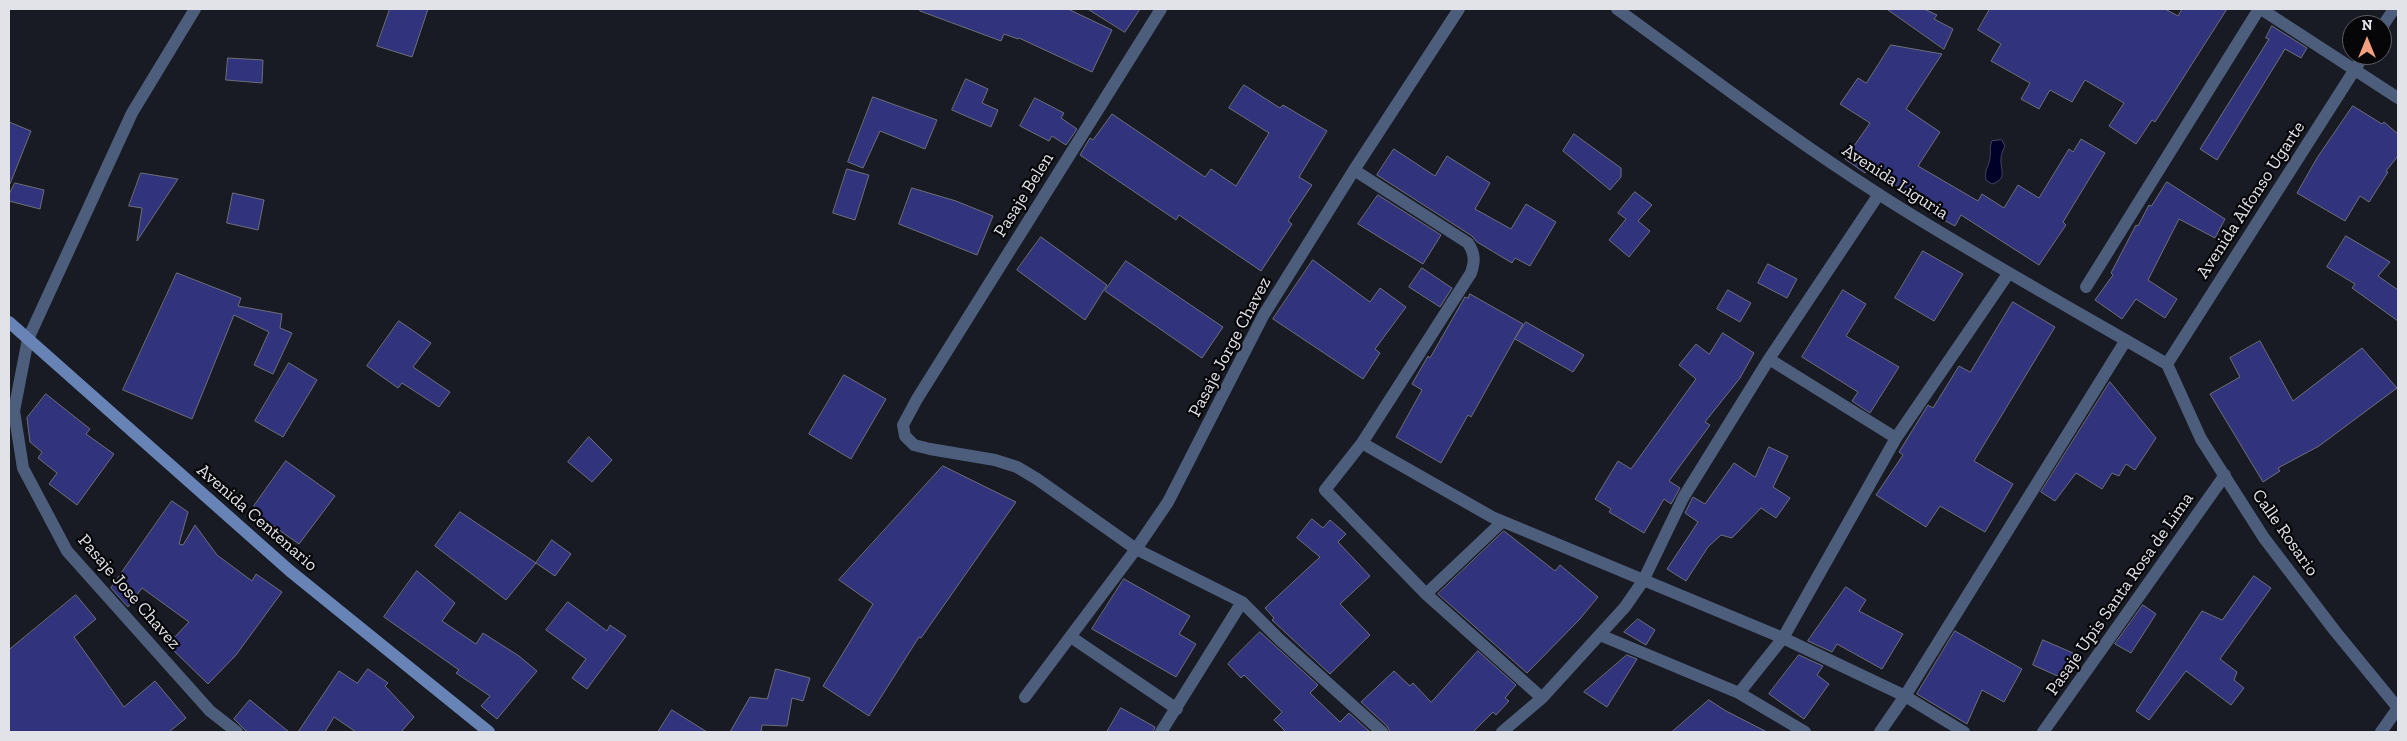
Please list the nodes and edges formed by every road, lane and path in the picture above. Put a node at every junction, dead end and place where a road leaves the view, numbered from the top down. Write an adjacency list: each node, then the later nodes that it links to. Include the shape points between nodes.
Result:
1 (195, 9): 14 (street, Pasaje Jose Chavez, via 132,113)
2 (1161, 9): 22 (street, Pasaje Belen, via 903,425 905,436 914,445 1017,467)
3 (1460, 9): 9 (street, Pasaje Jorge Chavez)
4 (1617, 9): 10 (street, Avenida Liguria, via 1759,113)
5 (2260, 9): 7 (street); 12 (street)
6 (2358, 65): 7 (street, Avenida Alfonso Ugarte)
7 (2355, 70): 8 (street); 17 (street, Avenida Alfonso Ugarte)
8 (2398, 98)
9 (1354, 170): 19 (street, via 1468,243 1475,263); 22 (street, Pasaje Jorge Chavez, via 1263,316 1168,502)
10 (1879, 194): 11 (street, Avenida Liguria); 16 (street)
11 (2008, 274): 15 (street, Avenida Liguria); 18 (street)
12 (2086, 287)
13 (9, 322): 14 (main road, Avenida Centenario)
14 (28, 338): 35 (street, Pasaje Jose Chavez, via 14,411 23,468 67,551 210,711); 36 (main road, Avenida Centenario, via 290,571)
15 (2126, 340): 17 (street, Avenida Liguria); 30 (street)
16 (1769, 360): 18 (street); 23 (street, via 1683,498)
17 (2167, 364): 20 (street, Calle Rosario, via 2201,439)
18 (1896, 438): 28 (street)
19 (1362, 443): 21 (street); 24 (street, via 1325,490)
20 (2225, 475): 33 (street, Calle Rosario, via 2264,538); 43 (street, Pasaje Upis Santa Rosa de Lima)
21 (1502, 522): 23 (street); 24 (street)
22 (1136, 549): 25 (street); 27 (street, Pasaje Jorge Chavez)
23 (1643, 581): 26 (street); 28 (street)
24 (1426, 594): 32 (street)
25 (1242, 602): 34 (street); 38 (street)
26 (1600, 635): 29 (street); 32 (street)
27 (1071, 637): 31 (street, Pasaje Jorge Chavez); 34 (street)
28 (1783, 638): 29 (street); 30 (street)
29 (1739, 693): 40 (street)
30 (1906, 696): 41 (street); 42 (street)
31 (1025, 697)
32 (1542, 698): 39 (street)
33 (2398, 708): 44 (street)
34 (1177, 709): 37 (street)
35 (238, 732)
36 (488, 732)
37 (1161, 732)
38 (1382, 732)
39 (1502, 732)
40 (1805, 732)
41 (1880, 732)
42 (1964, 732)
43 (2044, 732)
44 (2381, 732)

